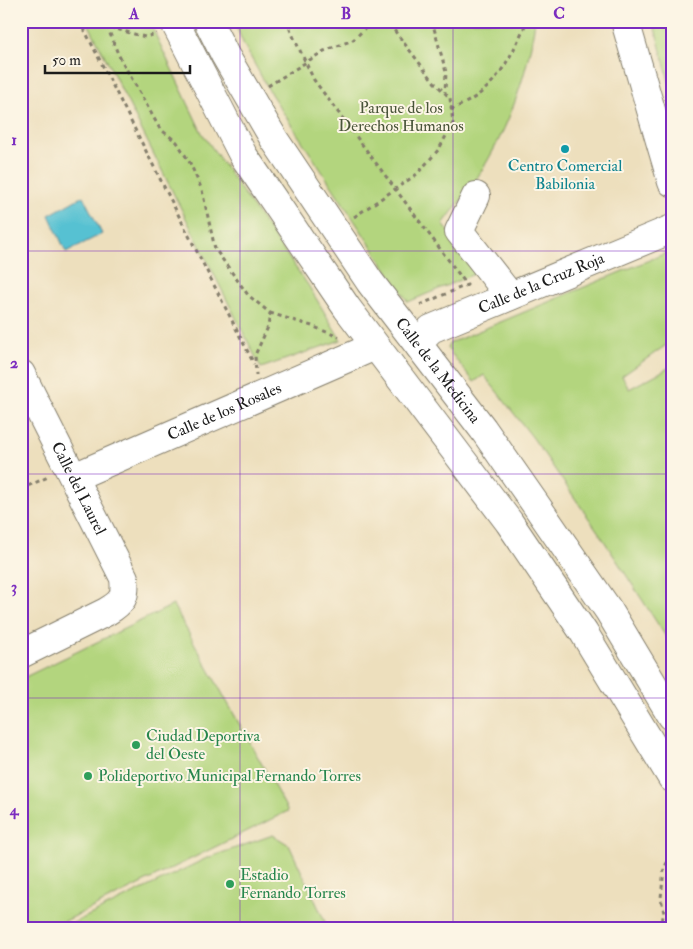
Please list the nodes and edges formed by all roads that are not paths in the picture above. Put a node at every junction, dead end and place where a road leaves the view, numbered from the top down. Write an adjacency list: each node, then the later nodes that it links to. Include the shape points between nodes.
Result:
1 (208, 21): 8 (street, Calle de la Medicina, via 274,139 370,282)
2 (625, 21): 4 (street)
3 (176, 25): 9 (street, via 243,155)
4 (672, 182)
5 (476, 196): 7 (street, via 458,231)
6 (672, 229): 7 (street, Calle de la Cruz Roja)
7 (510, 296): 8 (street, Calle de la Cruz Roja, via 432,330 424,336)
8 (420, 347): 13 (street, Calle de la Medicina, via 483,429 609,611)
9 (371, 348): 11 (street, Calle de los Rosales); 14 (street, via 509,522 584,633)
10 (21, 374): 11 (street, Calle del Laurel)
11 (72, 473): 12 (street, Calle del Laurel, via 124,578 126,592 119,604)
12 (21, 654)
13 (671, 714)
14 (672, 778)

